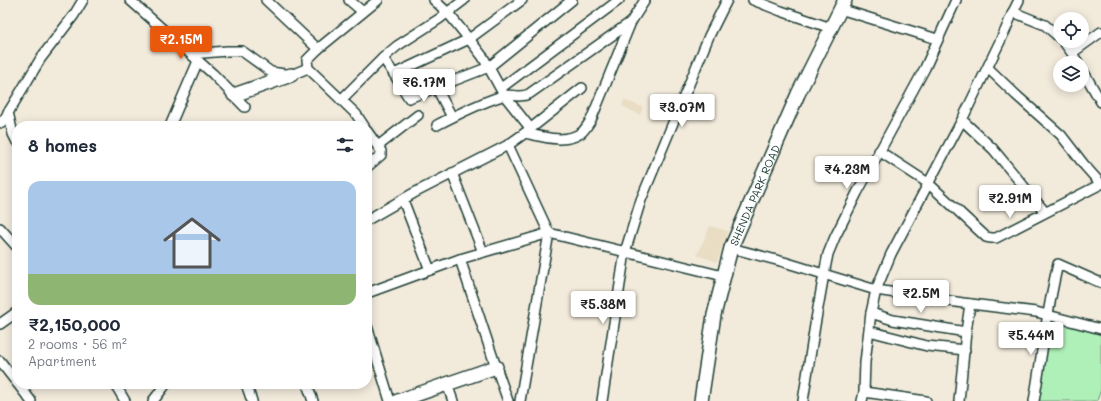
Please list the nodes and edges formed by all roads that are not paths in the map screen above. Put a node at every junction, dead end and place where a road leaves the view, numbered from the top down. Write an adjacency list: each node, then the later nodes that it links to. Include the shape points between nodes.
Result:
1 (83, 0): 46 (street)
2 (130, 0): 29 (street)
3 (266, 0): 27 (street)
4 (349, 0): 17 (street)
5 (378, 0): 17 (street)
6 (434, 0): 19 (street)
7 (464, 0): 19 (street)
8 (522, 0): 24 (street)
9 (572, 0): 33 (street)
10 (619, 0): 41 (street)
11 (645, 0): 20 (street)
12 (727, 0): 72 (street, via 709,36 641,200)
13 (752, 0): 21 (street)
14 (956, 0): 25 (street)
15 (1019, 0): 18 (street)
16 (842, 4): 21 (main road, SHENDA PARK ROAD); 25 (street)
17 (363, 12): 27 (street)
18 (1013, 12): 22 (street, via 1045,25); 35 (street)
19 (448, 13): 24 (street); 31 (street)
20 (630, 22): 41 (street, via 529,94 524,96); 55 (street, via 591,120 582,132 574,137 561,139)
21 (831, 28): 70 (main road, SHENDA PARK ROAD, via 798,94)
22 (1053, 32)
23 (1101, 32): 28 (street)
24 (469, 39): 33 (street); 36 (street)
25 (937, 39): 59 (street, via 925,68)
26 (1068, 48): 28 (street)
27 (318, 49): 34 (street, via 307,60)
28 (1072, 53): 30 (street)
29 (191, 54): 32 (street); 37 (street, via 242,51 271,72)
30 (1074, 56)
31 (383, 58): 36 (street); 43 (street)
32 (198, 61): 42 (street); 50 (street)
33 (489, 67): 39 (street); 41 (street)
34 (308, 68): 37 (street); 43 (street)
35 (988, 68): 49 (street); 63 (street, via 1061,135)
36 (394, 74): 39 (street, via 409,98)
37 (291, 75): 42 (main road)
38 (1089, 81): 44 (street)
39 (436, 87): 48 (street)
40 (582, 88): 55 (street)
41 (502, 92): 48 (street); 55 (street)
42 (234, 95): 45 (street)
43 (341, 100): 51 (street)
44 (1101, 102)
45 (245, 107)
46 (8, 112): 52 (street, via 2,123); 54 (street)
47 (418, 115): 58 (street)
48 (452, 117): 53 (street)
49 (962, 120): 62 (street); 65 (street, via 993,149)
50 (172, 121)
51 (361, 121)
52 (0, 122)
53 (437, 125)
54 (12, 130)
55 (528, 131): 57 (street)
56 (372, 138): 58 (street)
57 (508, 145): 61 (street); 68 (street)
58 (378, 146): 60 (street, via 381,155)
59 (879, 151): 62 (street); 75 (street, via 835,237)
60 (372, 163)
61 (452, 174): 64 (street); 71 (street)
62 (928, 183): 65 (street, via 986,237 996,238); 78 (street, via 891,254)
63 (1101, 184): 65 (street)
64 (403, 200): 66 (street); 74 (street)
65 (1045, 212)
66 (372, 217)
67 (0, 228): 69 (street)
68 (549, 233): 71 (street); 72 (street); 109 (street)
69 (12, 241)
70 (731, 248): 75 (street); 76 (main road, SHENDA PARK ROAD)
71 (483, 252): 73 (street)
72 (625, 252): 76 (street); 110 (street)
73 (460, 259): 74 (street); 91 (street)
74 (430, 270): 79 (street)
75 (824, 274): 78 (street); 112 (street)
76 (723, 276): 111 (main road, SHENDA PARK ROAD, via 714,315)
77 (1101, 283): 82 (street, via 1058,264)
78 (876, 290): 80 (street); 81 (street)
79 (372, 291)
80 (970, 304): 82 (street); 87 (street)
81 (871, 312): 86 (street); 87 (street, via 893,320)
82 (1047, 315): 85 (street); 115 (street)
83 (12, 316): 84 (street)
84 (0, 324)
85 (1101, 329)
86 (869, 331): 89 (street, via 927,346); 99 (street)
87 (966, 332): 89 (street)
88 (372, 342): 105 (street)
89 (965, 350): 114 (street)
90 (0, 361): 92 (street)
91 (496, 367): 93 (main road); 108 (street)
92 (12, 376)
93 (447, 384): 106 (main road); 107 (street)
94 (22, 389): 100 (street)
95 (118, 389): 101 (street)
96 (162, 389): 102 (street)
97 (248, 389): 103 (street)
98 (309, 389): 104 (street)
99 (863, 397): 113 (street)
100 (31, 401)
101 (125, 401)
102 (153, 401)
103 (252, 401)
104 (313, 401)
105 (390, 401)
106 (398, 401)
107 (453, 401)
108 (508, 401)
109 (520, 401)
110 (602, 401)
111 (701, 401)
112 (803, 401)
113 (926, 401)
114 (959, 401)
115 (1034, 401)

